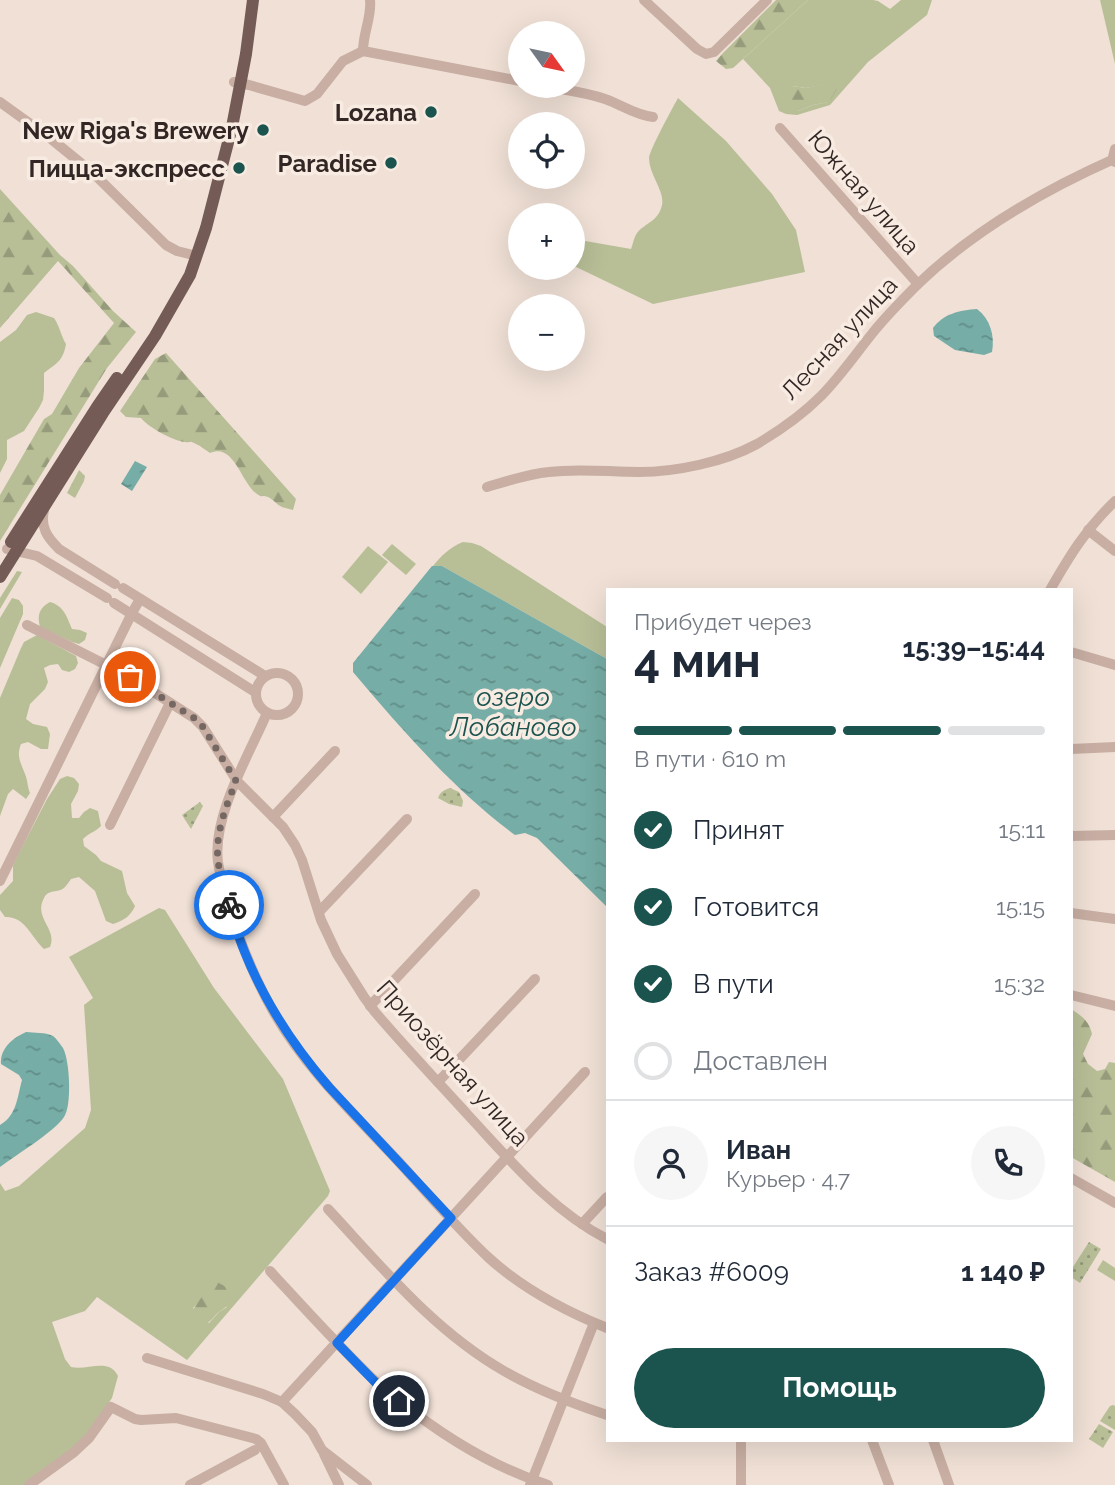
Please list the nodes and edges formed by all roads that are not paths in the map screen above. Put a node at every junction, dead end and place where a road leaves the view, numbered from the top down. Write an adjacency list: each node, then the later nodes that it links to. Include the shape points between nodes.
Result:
1 (246, 0): 8 (main road)
2 (253, 0): 8 (main road)
3 (370, 0): 6 (street)
4 (644, 0): 5 (street, via 706,54 714,52)
5 (767, 0)
6 (363, 51): 7 (street); 8 (street, via 343,61 305,102)
7 (508, 79)
8 (238, 83): 14 (main road, via 214,199)
9 (585, 94): 11 (street)
10 (0, 102): 14 (street, via 93,173 166,245)
11 (653, 117)
12 (780, 128): 15 (street, Южная улица)
13 (1115, 157): 15 (street, Лесная улица, via 1020,206 965,243)
14 (194, 255): 18 (main road, via 181,292 155,336); 21 (main road, via 164,310 96,407)
15 (918, 284): 16 (street, Лесная улица, via 821,397 756,444 718,460 666,471 548,472)
16 (487, 488)
17 (1115, 501): 19 (street)
18 (45, 503): 21 (main road); 24 (street, via 43,526 54,544)
19 (1088, 530): 20 (street); 23 (street)
20 (1115, 551)
21 (7, 554): 22 (main road); 25 (street, via 37,556)
22 (0, 577)
23 (1051, 588)
24 (140, 599): 25 (street); 30 (street)
25 (132, 613): 28 (street); 31 (street)
26 (27, 625): 28 (street, Приозёрная улица)
27 (1073, 653): 29 (street)
28 (106, 665): 32 (street, Приозёрная улица); 43 (street)
29 (1115, 665)
30 (265, 676): 31 (street); 33 (street, via 286,675 296,685 298,696 287,712)
31 (255, 692): 33 (street)
32 (170, 703): 37 (street, Приозёрная улица, via 203,727); 40 (street)
33 (267, 713): 37 (street)
34 (1115, 747): 35 (street)
35 (1073, 749)
36 (335, 751): 38 (street)
37 (236, 781): 38 (street, Приозёрная улица); 59 (street, via 219,833 218,861 233,919 268,1002 310,1065)
38 (274, 817): 45 (street, Приозёрная улица, via 295,845)
39 (407, 820): 45 (street)
40 (110, 825)
41 (1115, 835): 42 (street)
42 (1073, 836)
43 (0, 881)
44 (475, 894): 50 (street)
45 (319, 912): 50 (street, Приозёрная улица, via 337,954)
46 (1073, 913): 47 (street)
47 (1115, 919)
48 (535, 979): 53 (street)
49 (1073, 996): 51 (street)
50 (370, 1006): 53 (street, Приозёрная улица)
51 (1115, 1006)
52 (585, 1072): 54 (street)
53 (438, 1082): 54 (street, Приозёрная улица)
54 (507, 1157): 59 (street); 60 (street, Приозёрная улица)
55 (1073, 1179): 57 (street)
56 (606, 1198): 60 (street)
57 (1115, 1203)
58 (328, 1209): 63 (street)
59 (451, 1218): 63 (street); 64 (street, via 491,1259 524,1284)
60 (582, 1224): 61 (street, Приозёрная улица)
61 (606, 1238)
62 (270, 1271): 66 (street)
63 (394, 1281): 66 (street); 68 (street, via 462,1343 501,1370)
64 (594, 1322): 65 (street); 68 (street)
65 (606, 1328)
66 (337, 1343): 69 (street); 76 (street, via 379,1386 419,1417)
67 (147, 1358): 69 (street)
68 (564, 1401): 70 (street); 76 (street)
69 (282, 1402): 75 (street, via 312,1432)
70 (606, 1415)
71 (741, 1442): 83 (street)
72 (874, 1442): 84 (street)
73 (934, 1442): 85 (street)
74 (255, 1450): 78 (street)
75 (322, 1450): 80 (street); 81 (street)
76 (531, 1482): 82 (street)
77 (29, 1485): 79 (street, via 89,1438 111,1407 135,1419 176,1418 256,1439)
78 (190, 1485)
79 (285, 1485)
80 (339, 1485)
81 (367, 1485)
82 (548, 1485)
83 (741, 1485)
84 (889, 1485)
85 (949, 1485)

